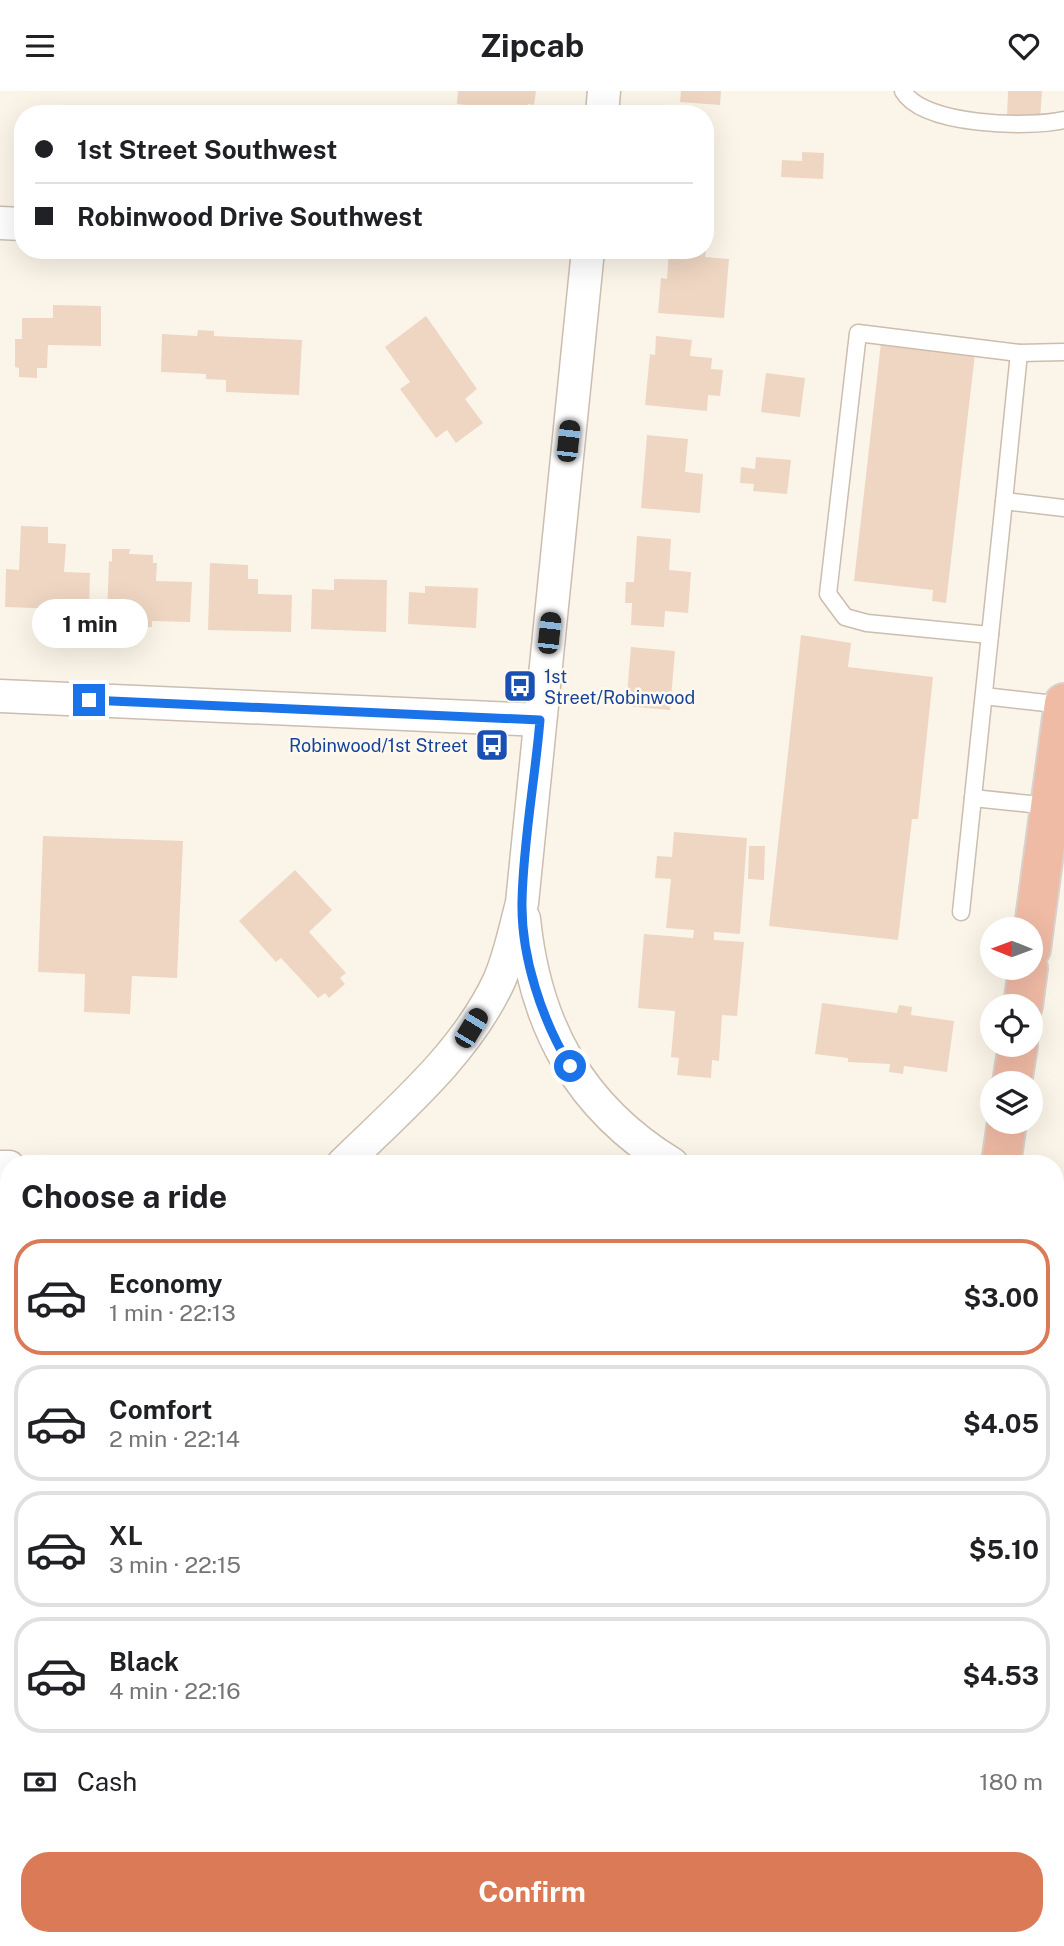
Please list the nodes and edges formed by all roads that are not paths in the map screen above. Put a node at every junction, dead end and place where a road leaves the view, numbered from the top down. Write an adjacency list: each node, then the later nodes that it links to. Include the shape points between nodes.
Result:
1 (903, 91): 2 (lane, via 929,110 984,123)
2 (1064, 120)
3 (587, 259): 12 (street)
4 (1064, 352): 5 (lane)
5 (1019, 353): 6 (lane); 8 (lane, via 858,333 828,594 845,617 867,623)
6 (1004, 501): 7 (lane); 8 (lane)
7 (1064, 508)
8 (990, 635): 10 (lane)
9 (0, 696): 12 (street)
10 (984, 696): 11 (lane); 13 (lane)
11 (1064, 704): 14 (highway)
12 (540, 720): 15 (street)
13 (972, 798): 14 (lane); 16 (lane)
14 (1050, 806): 17 (highway)
15 (522, 904): 19 (street, via 499,981 471,1028); 20 (street, via 534,983 558,1047 610,1118)
16 (961, 912)
17 (1035, 917)
18 (1005, 1134): 21 (highway)
19 (351, 1155)
20 (660, 1155)
21 (1002, 1155)

